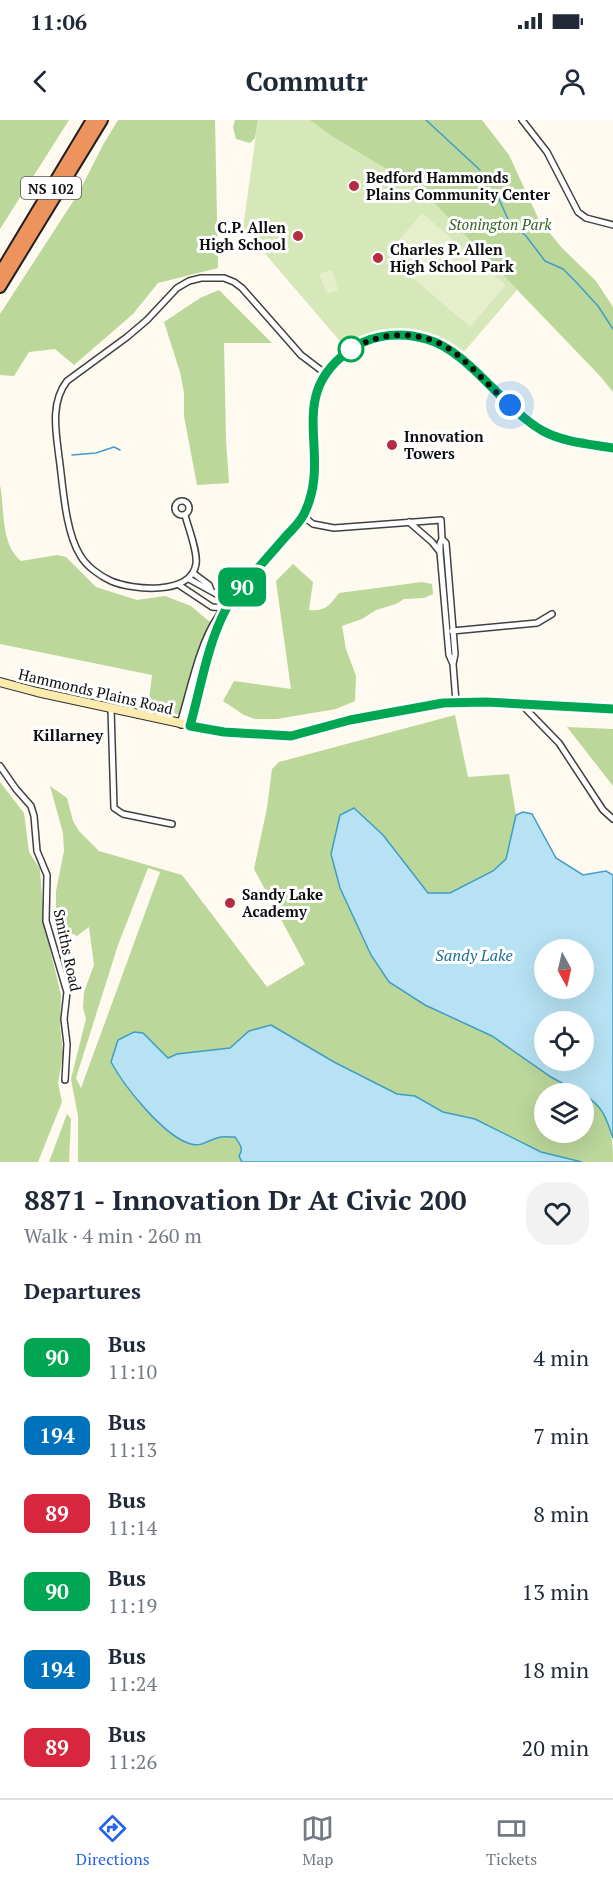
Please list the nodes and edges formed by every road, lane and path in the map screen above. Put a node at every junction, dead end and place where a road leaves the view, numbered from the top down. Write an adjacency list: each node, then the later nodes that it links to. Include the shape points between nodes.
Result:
1 (92, 120): 6 (highway, NS 102)
2 (102, 120): 4 (highway, NS 102)
3 (522, 120): 5 (street, via 547,152 578,212)
4 (52, 202): 7 (highway, NS 102); 8 (highway)
5 (613, 225)
6 (0, 271)
7 (0, 287)
8 (0, 295)
9 (326, 374): 10 (street, via 362,342 398,334 429,339 457,355 542,430 553,436); 12 (street, via 314,404 314,485); 18 (street, via 301,356 242,288 224,278 201,278 177,288 147,320 64,386 56,407 57,445 69,527 81,558 109,580 126,586)
10 (613, 448)
11 (185, 515): 16 (street, via 196,557)
12 (303, 516): 13 (street, via 313,524 334,528); 20 (street)
13 (409, 522): 14 (street, via 441,520); 15 (street)
14 (442, 539): 15 (street); 22 (street, via 446,543)
15 (440, 552): 22 (street)
16 (193, 573): 17 (street); 19 (street)
17 (189, 579): 18 (street); 19 (street)
18 (179, 585): 20 (street, via 212,607)
19 (211, 590): 20 (street, via 220,596)
20 (226, 608): 28 (street, via 206,644); 29 (street, via 210,650)
21 (552, 615): 22 (street, via 537,623)
22 (450, 631): 24 (street)
23 (0, 682): 26 (main road, Hammonds Plains Road)
24 (456, 702): 25 (main road, Hammonds Plains Road); 29 (main road, Hammonds Plains Road, via 350,720 291,736)
25 (520, 703): 27 (main road, Hammonds Plains Road); 31 (street, via 556,740)
26 (111, 709): 28 (main road, Hammonds Plains Road); 32 (street, via 114,807 123,814)
27 (613, 709)
28 (181, 724): 29 (main road, Hammonds Plains Road)
29 (190, 726)
30 (0, 766): 33 (street, Smiths Road, via 33,811 37,851 46,875 46,921 66,992 64,1019 68,1044)
31 (613, 819)
32 (172, 824)
33 (64, 1080)

